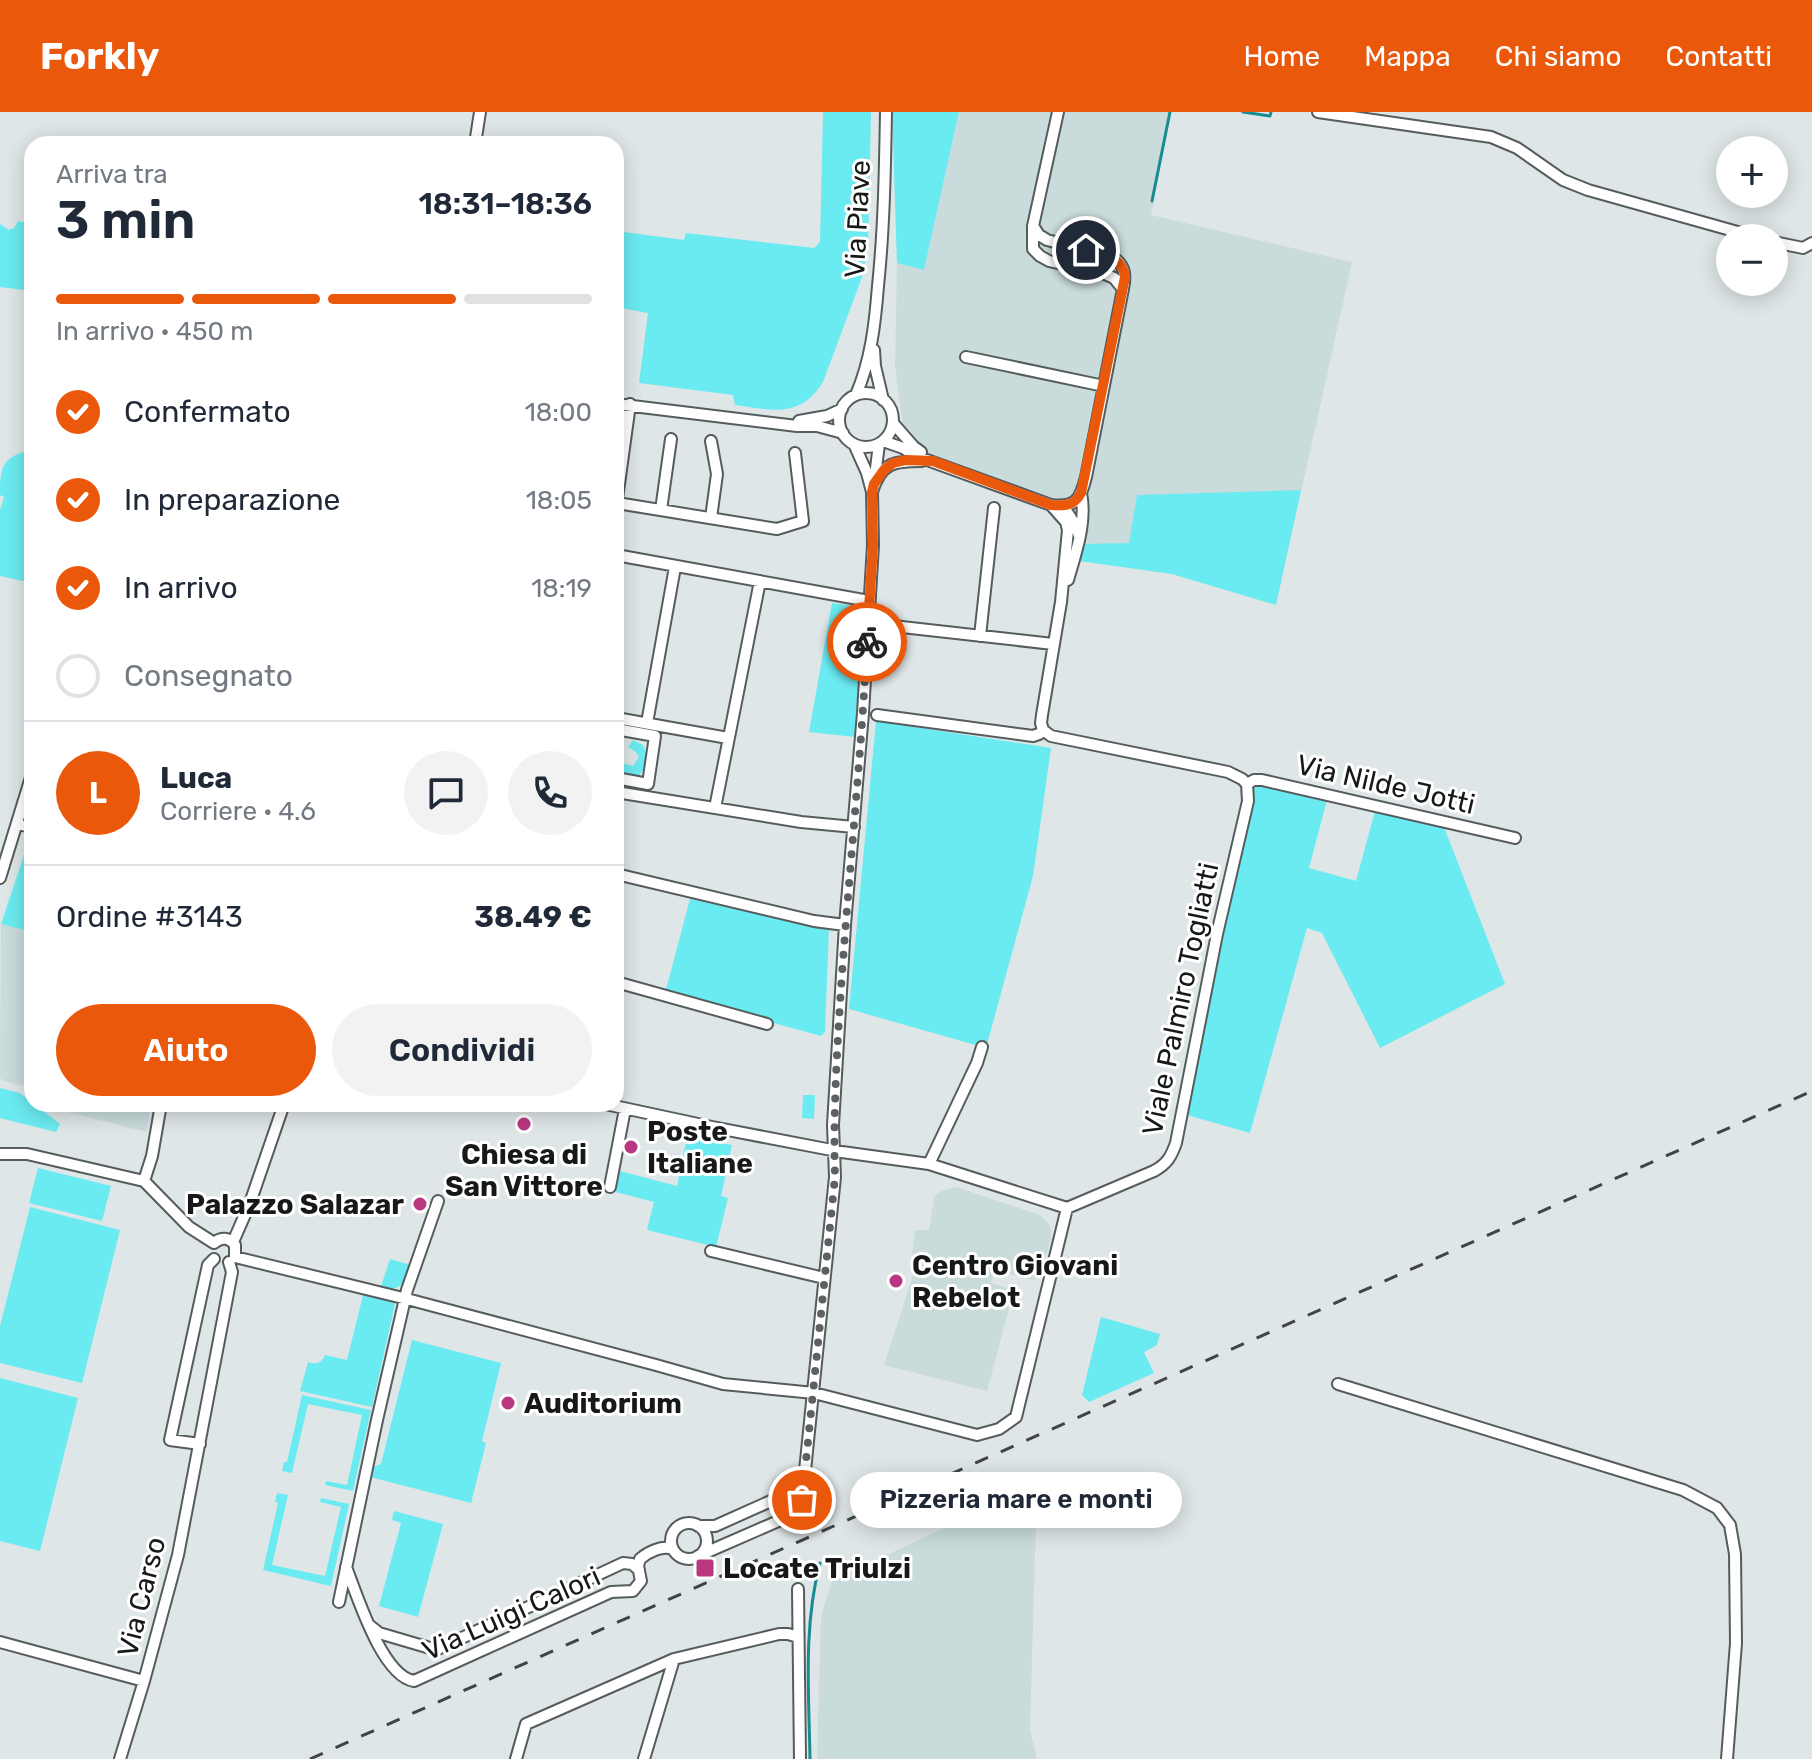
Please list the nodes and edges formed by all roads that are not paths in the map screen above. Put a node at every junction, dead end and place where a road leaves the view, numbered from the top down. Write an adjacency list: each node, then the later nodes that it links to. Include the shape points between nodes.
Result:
1 (480, 112): 5 (street)
2 (886, 112): 11 (street, Via Piave, via 884,232)
3 (1058, 112): 6 (street)
4 (1318, 112): 7 (street, via 1491,137 1588,190)
5 (476, 136)
6 (1033, 226): 10 (street, via 1033,249 1040,256 1105,274); 10 (street, via 1047,240 1113,257 1125,270)
7 (1716, 226)
8 (1788, 243): 9 (street)
9 (1808, 245)
10 (1123, 289): 13 (street)
11 (874, 328): 14 (street, Via Piave); 15 (street, Via Piave)
12 (966, 357): 13 (street)
13 (1104, 386): 30 (street)
14 (856, 395): 15 (street); 18 (street, Via Piave)
15 (883, 400): 20 (street, Via Piave)
16 (624, 404): 17 (street)
17 (630, 404): 19 (street); 26 (street)
18 (842, 409): 19 (street, via 811,419); 21 (street)
19 (761, 422): 21 (street)
20 (893, 423): 24 (street); 28 (street)
21 (843, 433): 25 (street)
22 (671, 439): 35 (street)
23 (711, 441): 36 (street, via 717,474)
24 (881, 442): 25 (street); 28 (street); 29 (street)
25 (854, 444): 29 (street)
26 (624, 447)
27 (795, 453): 36 (street, via 803,521 777,529)
28 (933, 461): 29 (street, via 893,463); 31 (street)
29 (873, 488): 41 (street)
30 (1081, 493): 33 (street); 37 (street)
31 (1051, 505): 33 (street); 42 (street, via 1068,530)
32 (624, 506): 35 (street)
33 (1063, 506): 37 (street)
34 (994, 508): 44 (street)
35 (661, 510): 36 (street)
36 (711, 518)
37 (1080, 538): 42 (street)
38 (624, 557): 39 (street)
39 (675, 567): 40 (street); 48 (street)
40 (760, 581): 41 (street); 51 (street)
41 (869, 601): 59 (street)
42 (1061, 602): 45 (street)
43 (884, 625): 44 (street)
44 (980, 636): 45 (street)
45 (1053, 644): 50 (street)
46 (877, 715): 50 (street, via 1033,736)
47 (624, 720): 48 (street)
48 (653, 728): 49 (street); 51 (street); 52 (street, via 648,784)
49 (624, 729)
50 (1043, 730): 53 (street, via 1051,736 1228,772)
51 (728, 738): 56 (street)
52 (624, 780)
53 (1247, 784): 60 (street, Via Nilde Jotti, via 1262,780); 76 (street, Viale Palmiro Togliatti, via 1248,801 1170,1158 1154,1171)
54 (624, 793): 56 (street)
55 (24, 801): 57 (street)
56 (715, 808): 59 (street)
57 (17, 824): 58 (street); 62 (street)
58 (24, 825)
59 (854, 827): 63 (street)
60 (1515, 838)
61 (624, 876): 63 (street)
62 (0, 878)
63 (845, 925): 70 (street)
64 (624, 984): 65 (street)
65 (767, 1024)
66 (982, 1047): 72 (street)
67 (625, 1109): 70 (street); 74 (street)
68 (160, 1112): 73 (street)
69 (281, 1112): 77 (street)
70 (834, 1150): 72 (street); 82 (street)
71 (3, 1154): 73 (street, via 27,1154)
72 (929, 1164): 76 (street)
73 (144, 1181): 78 (street, via 189,1227)
74 (610, 1187)
75 (438, 1201): 83 (street)
76 (1067, 1208): 85 (street, via 1016,1417 977,1435)
77 (233, 1242): 78 (street); 81 (street)
78 (214, 1243): 80 (street)
79 (711, 1251): 82 (street)
80 (214, 1259): 81 (street); 86 (street, via 208,1265 170,1440)
81 (232, 1259): 83 (street); 86 (street, Via Carso)
82 (824, 1278): 85 (street)
83 (407, 1299): 85 (street, via 723,1384); 91 (street)
84 (1338, 1384): 106 (street, via 1683,1490 1717,1508 1730,1525 1735,1554 1736,1643)
85 (814, 1393): 87 (street)
86 (200, 1444): 101 (street, Via Carso, via 178,1555)
87 (806, 1475): 88 (street, via 791,1492 715,1526); 90 (street, via 801,1506 792,1515)
88 (698, 1526): 89 (street, via 687,1523 677,1528 671,1538); 90 (street, via 706,1543)
89 (673, 1549): 90 (street, via 681,1557); 92 (street, Via Luigi Calori, via 666,1546 644,1556)
90 (698, 1556)
91 (346, 1567): 94 (street); 95 (street, Via Luigi Calori)
92 (639, 1570): 97 (street, Via Luigi Calori, via 623,1563 438,1649); 100 (street, Via Luigi Calori, via 641,1581 633,1591 611,1592 420,1679 406,1680)
93 (798, 1589): 96 (street)
94 (339, 1602)
95 (368, 1624): 97 (street, Via Luigi Calori); 100 (street, Via Luigi Calori)
96 (798, 1637): 99 (street, via 779,1634); 105 (street)
97 (405, 1641): 100 (street, via 394,1648)
98 (0, 1642): 101 (street)
99 (674, 1659): 103 (street, via 526,1724); 104 (street)
100 (390, 1663)
101 (144, 1681): 102 (street, Via Carso)
102 (120, 1759)
103 (516, 1759)
104 (644, 1759)
105 (800, 1759)
106 (1727, 1759)

